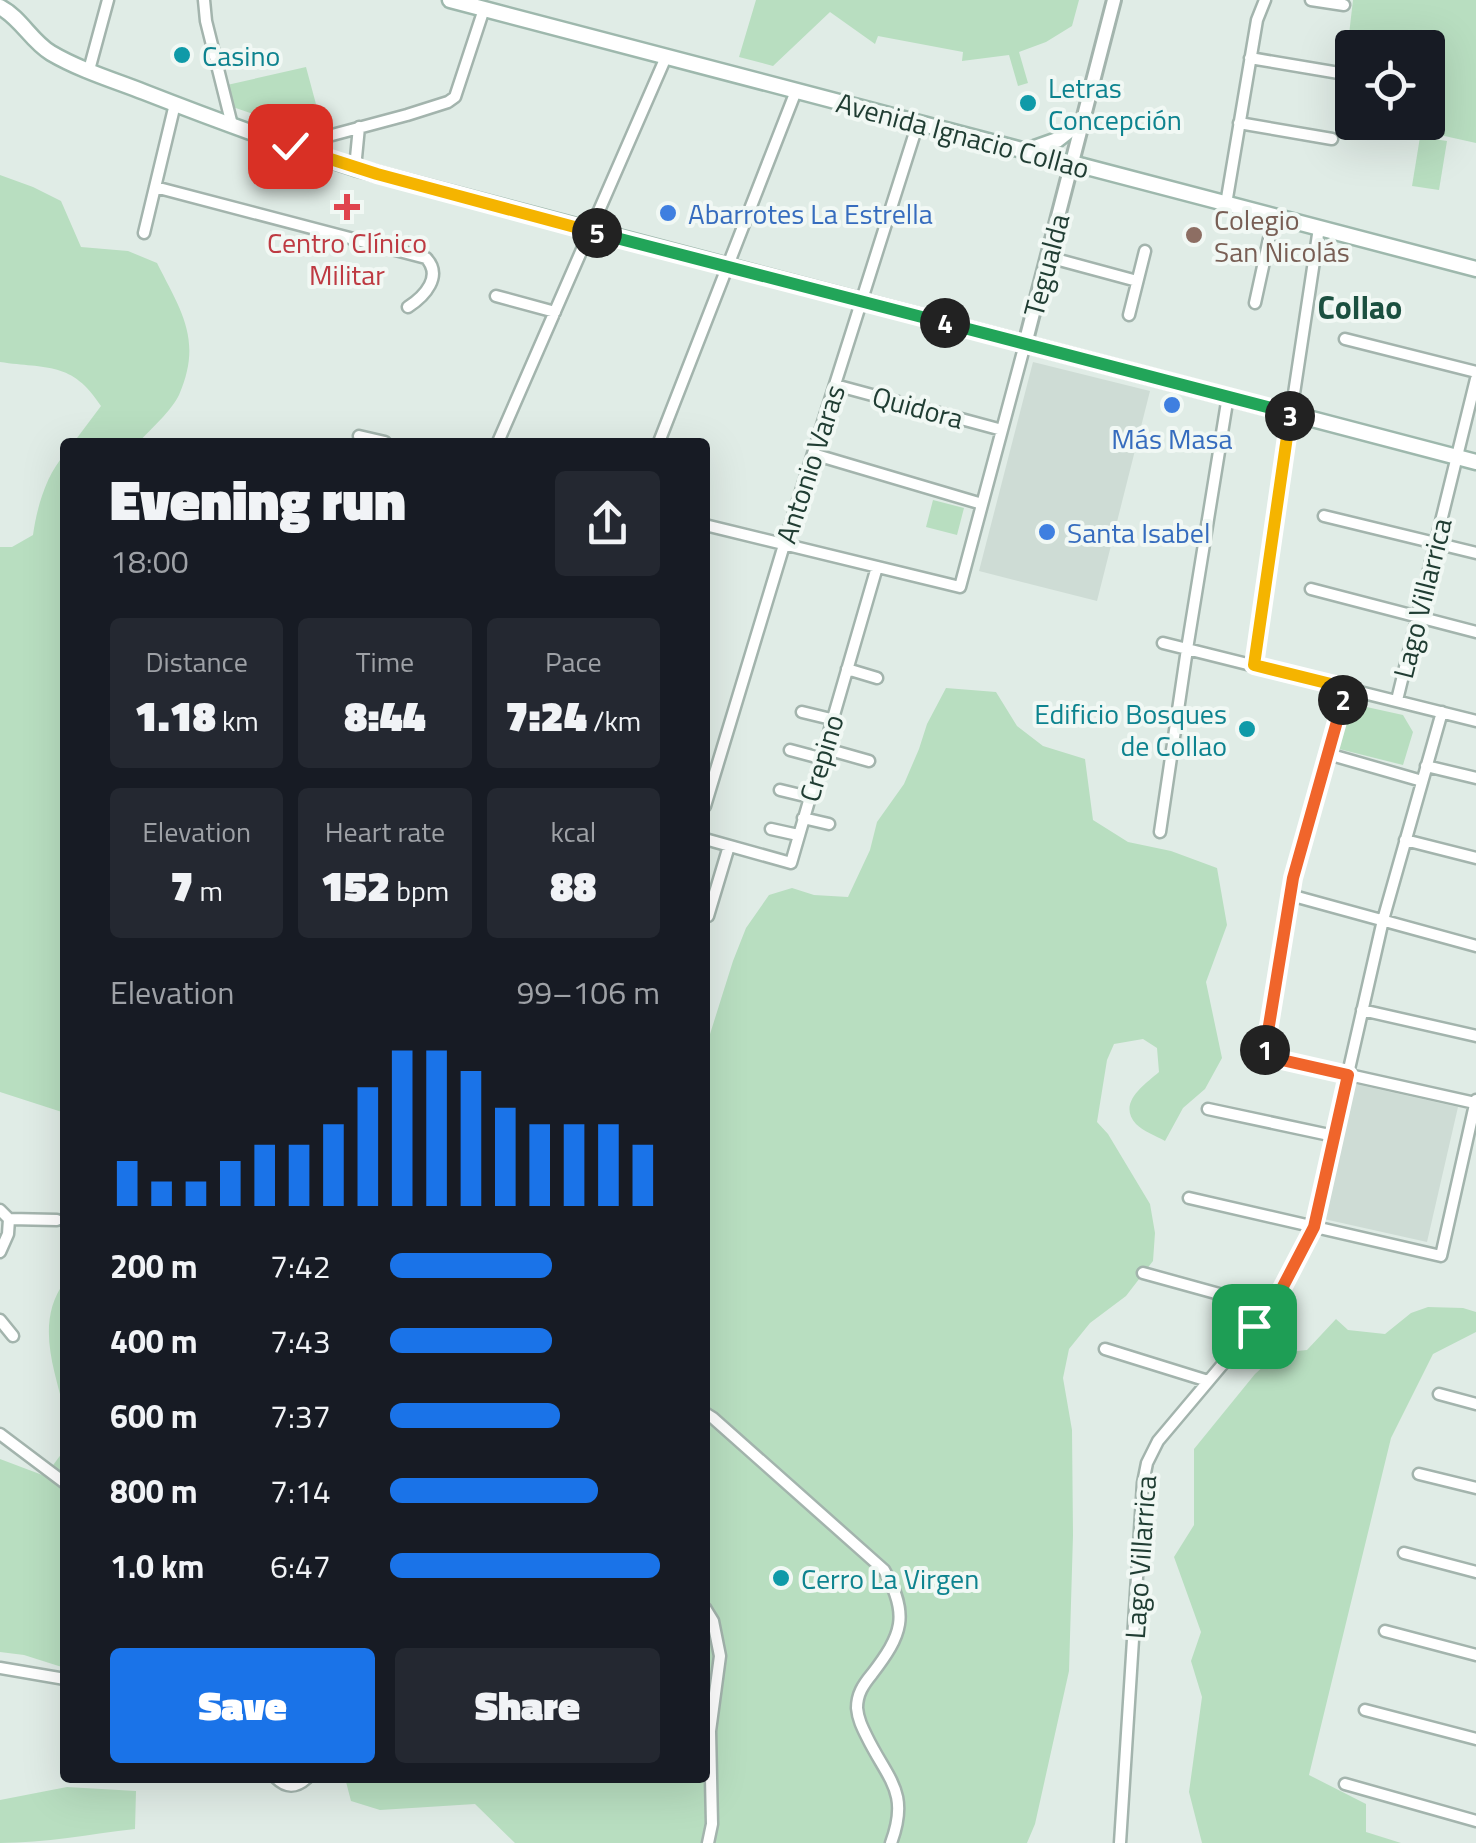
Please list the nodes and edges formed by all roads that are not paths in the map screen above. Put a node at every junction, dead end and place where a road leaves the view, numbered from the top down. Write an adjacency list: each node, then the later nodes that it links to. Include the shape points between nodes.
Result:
1 (108, 0): 12 (street)
2 (204, 0): 19 (street)
3 (450, 0): 8 (main road, Avenida Ignacio Collao)
4 (1114, 0): 16 (street, Tegualda)
5 (1265, 0): 11 (street)
6 (1311, 0): 7 (street)
7 (1344, 5)
8 (484, 9): 10 (main road, Avenida Ignacio Collao); 20 (street, via 455,96)
9 (6, 11): 12 (main road, via 47,50)
10 (666, 57): 14 (main road, Avenida Ignacio Collao); 30 (street)
11 (1250, 58): 13 (street); 18 (street)
12 (89, 70): 15 (main road)
13 (1335, 72)
14 (796, 91): 17 (main road, Avenida Ignacio Collao); 34 (street)
15 (175, 104): 19 (main road); 26 (street)
16 (1085, 118): 23 (main road, via 1057,140); 24 (street, Tegualda)
17 (918, 123): 23 (main road, Avenida Ignacio Collao); 38 (street, Antonio Varas)
18 (1239, 123): 21 (street); 27 (street)
19 (232, 125): 22 (main road)
20 (359, 127): 22 (street); 25 (street)
21 (1332, 138)
22 (290, 146): 25 (main road)
23 (1025, 151): 24 (main road, Avenida Ignacio Collao)
24 (1072, 164): 27 (main road, Avenida Ignacio Collao); 33 (street, Tegualda)
25 (355, 168): 30 (main road)
26 (155, 187): 31 (street); 40 (street, via 426,258 434,272 431,284)
27 (1226, 204): 28 (main road, Avenida Ignacio Collao)
28 (1274, 216): 29 (main road, Avenida Ignacio Collao); 39 (street)
29 (1319, 228): 35 (main road, Avenida Ignacio Collao); 49 (street)
30 (590, 231): 34 (main road); 41 (street)
31 (144, 233)
32 (1145, 251): 36 (street)
33 (1048, 256): 36 (street); 44 (street, Tegualda)
34 (728, 266): 38 (main road); 54 (street)
35 (1476, 270)
36 (1137, 281): 42 (street)
37 (496, 296): 41 (street)
38 (862, 300): 44 (main road); 47 (street, Antonio Varas)
39 (1255, 303)
40 (408, 307)
41 (555, 312): 53 (street)
42 (1128, 314)
43 (1345, 339): 45 (street)
44 (1025, 344): 48 (main road); 50 (street, Tegualda)
45 (1476, 372)
46 (1476, 379): 56 (street, Lago Villarrica)
47 (835, 385): 50 (street, Quidora); 55 (street, Antonio Varas)
48 (1228, 396): 49 (main road); 69 (street)
49 (1290, 413): 56 (main road); 70 (street)
50 (1002, 430): 58 (street, Tegualda)
51 (359, 436): 52 (street)
52 (366, 438)
53 (500, 438)
54 (660, 438)
55 (813, 454): 58 (street); 62 (street, Antonio Varas)
56 (1458, 457): 57 (main road); 61 (street, Lago Villarrica)
57 (1476, 462)
58 (982, 504): 64 (street, Tegualda, via 960,587)
59 (1324, 516): 61 (street)
60 (710, 525): 62 (street)
61 (1436, 544): 63 (street); 66 (street, Lago Villarrica)
62 (784, 545): 64 (street); 88 (street, Antonio Varas)
63 (1476, 554)
64 (877, 568): 71 (street, Crepino)
65 (1311, 589): 66 (street)
66 (1418, 616): 67 (street); 74 (street, Lago Villarrica)
67 (1476, 632)
68 (1163, 643): 69 (street)
69 (1186, 648): 70 (street); 94 (street)
70 (1254, 665): 73 (street)
71 (847, 669): 72 (street); 78 (street, Crepino)
72 (878, 678)
73 (1347, 688): 74 (street); 83 (street)
74 (1396, 700): 75 (street)
75 (1419, 706): 77 (street); 80 (street, Lago Villarrica)
76 (802, 712): 78 (street)
77 (1442, 712): 79 (street); 80 (street, Lago Villarrica)
78 (831, 720): 82 (street, Crepino)
79 (1476, 721)
80 (1434, 740): 85 (street, Lago Villarrica)
81 (790, 750): 82 (street)
82 (821, 753): 84 (street); 90 (street, Crepino)
83 (1328, 754): 87 (street); 100 (street)
84 (869, 761)
85 (1426, 766): 86 (street); 87 (street, Lago Villarrica)
86 (1476, 778)
87 (1422, 781): 96 (street, Lago Villarrica)
88 (710, 789)
89 (780, 790): 90 (street)
90 (809, 797): 91 (street, Crepino)
91 (803, 818): 92 (street); 95 (street, Crepino)
92 (829, 824)
93 (771, 829): 95 (street)
94 (1160, 832)
95 (798, 835): 98 (street, Crepino, via 790,864)
96 (1405, 840): 99 (street); 102 (street, Lago Villarrica)
97 (710, 841): 98 (street, Crepino)
98 (728, 846): 101 (street)
99 (1476, 858)
100 (1290, 895): 102 (street); 106 (street, via 1266,1054)
101 (710, 909)
102 (1382, 920): 103 (street); 104 (street, Lago Villarrica)
103 (1476, 946)
104 (1362, 1010): 105 (street); 106 (street, Lago Villarrica)
105 (1476, 1036)
106 (1348, 1075): 107 (street); 109 (street, Lago Villarrica)
107 (1476, 1101): 113 (street, via 1441,1256)
108 (1208, 1109): 109 (street)
109 (1334, 1136): 113 (street, Lago Villarrica)
110 (1189, 1198): 113 (street)
111 (4, 1215): 112 (street); 114 (street, via 8,1234)
112 (57, 1220)
113 (1314, 1227): 116 (street, Lago Villarrica)
114 (0, 1252)
115 (1143, 1273): 116 (street)
116 (1270, 1308): 120 (street, Lago Villarrica)
117 (0, 1320): 118 (street)
118 (12, 1336)
119 (1105, 1349): 120 (street)
120 (1208, 1381): 143 (street, Lago Villarrica, via 1158,1441 1144,1474)
121 (1439, 1394): 122 (street)
122 (1476, 1404)
123 (710, 1416): 142 (street, via 884,1570 896,1590 898,1630 857,1703 858,1719 899,1801)
124 (0, 1434): 126 (street)
125 (1419, 1474): 127 (street)
126 (60, 1479)
127 (1476, 1488)
128 (1404, 1553): 129 (street)
129 (1476, 1572)
130 (710, 1616): 136 (street, via 720,1656)
131 (1384, 1631): 132 (street)
132 (1476, 1655)
133 (0, 1668): 134 (street)
134 (60, 1678)
135 (1365, 1710): 138 (street)
136 (710, 1731)
137 (710, 1731): 141 (street)
138 (1476, 1739)
139 (1344, 1784): 140 (street)
140 (1476, 1822)
141 (708, 1843)
142 (891, 1843)
143 (1120, 1843)

